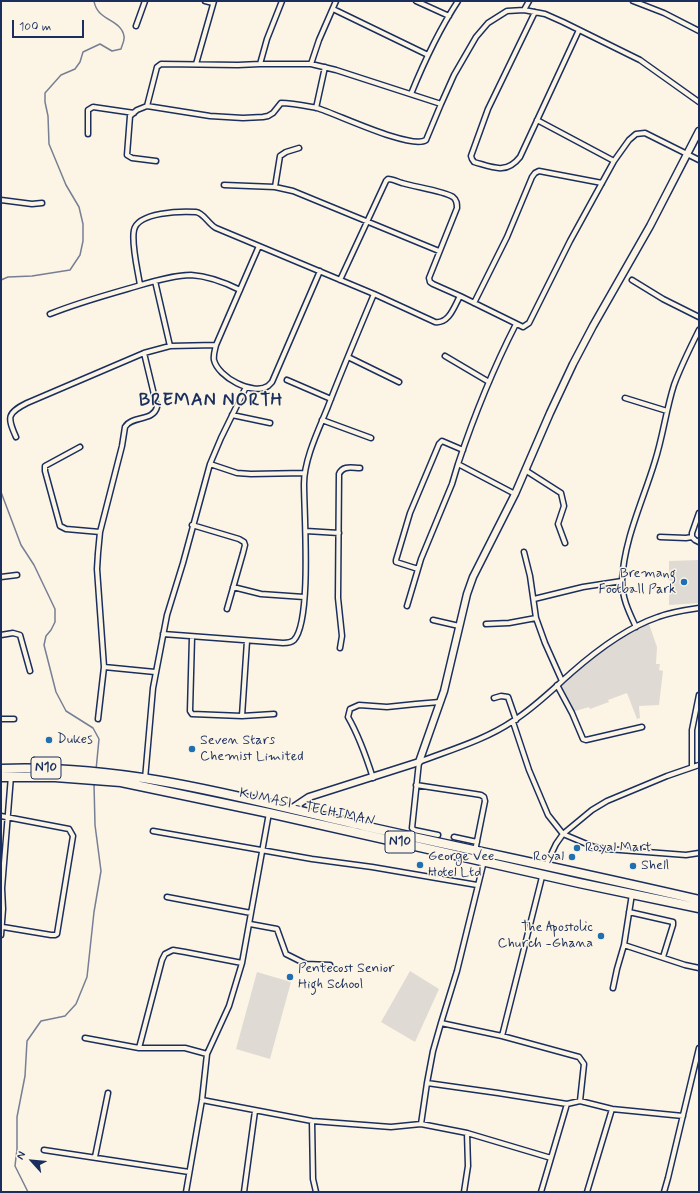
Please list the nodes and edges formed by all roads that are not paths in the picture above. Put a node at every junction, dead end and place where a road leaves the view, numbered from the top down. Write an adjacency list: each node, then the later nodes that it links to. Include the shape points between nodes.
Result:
1 (145, 1): 14 (street)
2 (205, 1): 9 (street)
3 (282, 1): 19 (street)
4 (336, 1): 10 (street)
5 (416, 1): 13 (street)
6 (458, 1): 13 (street)
7 (528, 1): 11 (street)
8 (633, 1): 16 (street)
9 (213, 2): 18 (street)
10 (333, 9): 17 (street); 20 (street)
11 (524, 10): 12 (street); 24 (street, via 507,11 488,23 466,53)
12 (535, 12): 15 (street); 28 (street, via 488,109 472,159 474,162 502,169 516,163)
13 (448, 16): 17 (street)
14 (136, 26)
15 (579, 30): 23 (street, via 640,60); 28 (street)
16 (699, 31)
17 (428, 54): 22 (street)
18 (196, 64): 19 (street); 25 (street, via 159,65)
19 (260, 64): 20 (street)
20 (311, 64): 21 (street)
21 (325, 67): 22 (street); 26 (street)
22 (411, 94): 24 (street)
23 (699, 102)
24 (440, 104): 26 (street, via 423,142 370,129)
25 (147, 106): 26 (street, via 194,114 243,118 268,116 282,103); 27 (street)
26 (316, 108)
27 (134, 113): 30 (street, via 90,108); 34 (street, via 129,121 127,155)
28 (537, 120): 35 (street)
29 (699, 132): 32 (street)
30 (88, 134)
31 (299, 148): 38 (street, via 280,156)
32 (687, 154): 33 (street); 35 (street, via 645,133 636,134 629,140); 79 (street, via 573,364)
33 (699, 160)
34 (156, 161)
35 (614, 161): 36 (street)
36 (602, 183): 52 (street, via 536,172 507,238); 55 (street, via 529,323 523,327)
37 (224, 185): 38 (street)
38 (275, 187): 41 (street, via 293,191)
39 (1, 200): 40 (street)
40 (42, 203)
41 (367, 222): 43 (street); 43 (street, via 388,179 445,194 458,203); 45 (street)
42 (260, 246): 44 (street); 48 (street, via 216,228 200,213 151,216 140,222 134,230); 49 (street)
43 (439, 251): 51 (street, via 429,278 430,282)
44 (320, 271): 45 (street); 65 (street, via 272,382 260,389)
45 (340, 280): 50 (street)
46 (632, 280): 54 (street)
47 (155, 281): 48 (street); 49 (street, via 190,275 207,277); 58 (street)
48 (140, 285): 53 (street)
49 (240, 290): 57 (street)
50 (374, 294): 51 (street, via 441,323 446,320); 61 (street)
51 (460, 296): 52 (street)
52 (474, 303): 55 (street)
53 (50, 314)
54 (699, 317)
55 (516, 324): 64 (street)
56 (699, 330): 68 (street, via 675,384)
57 (216, 345): 58 (street); 65 (street, via 216,366 224,375)
58 (170, 346): 59 (street)
59 (144, 353): 72 (street, via 16,409 12,412 10,423); 85 (street, via 156,412 132,421 125,427)
60 (445, 356): 64 (street)
61 (348, 357): 63 (street); 67 (street)
62 (287, 380): 67 (street)
63 (399, 382)
64 (489, 382): 75 (street)
65 (246, 387): 69 (street)
66 (626, 398): 68 (street)
67 (331, 399): 70 (street)
68 (667, 411): 95 (street, via 656,460 630,534)
69 (232, 415): 71 (street); 76 (street)
70 (322, 420): 73 (street); 80 (street)
71 (270, 423)
72 (16, 437)
73 (371, 438)
74 (80, 447): 85 (street, via 45,466 45,471 60,526 66,530)
75 (463, 450): 77 (street); 92 (street, via 442,441 439,444 410,512 396,562)
76 (210, 464): 80 (street, via 237,473); 83 (street)
77 (458, 464): 81 (street); 92 (street)
78 (360, 468): 86 (street, via 344,467 339,474)
79 (525, 470): 81 (street); 90 (street, via 561,493 564,506 558,524)
80 (305, 473): 84 (street)
81 (515, 494): 105 (street, via 473,577)
82 (699, 513): 88 (street)
83 (192, 525): 96 (street, via 244,542); 107 (street)
84 (306, 531): 86 (street); 97 (street)
85 (100, 532): 112 (street, via 97,569)
86 (339, 533): 111 (street, via 338,598 342,636)
87 (660, 537): 88 (street)
88 (692, 537): 89 (street)
89 (699, 542)
90 (565, 544)
91 (524, 552): 98 (street)
92 (418, 569): 99 (street)
93 (17, 575): 94 (street)
94 (1, 577)
95 (622, 581): 98 (street); 106 (street, via 627,608)
96 (233, 587): 97 (street, via 261,594); 101 (street)
97 (304, 597): 110 (street, via 298,632 294,640 289,643)
98 (534, 599): 102 (street)
99 (407, 606)
100 (699, 608): 106 (street, via 657,617)
101 (227, 609)
102 (536, 618): 104 (street); 115 (street)
103 (433, 620): 105 (street)
104 (486, 624)
105 (459, 626): 119 (street)
106 (636, 627): 115 (street, via 599,651)
107 (163, 634): 109 (street); 114 (street)
108 (1, 635): 113 (street, via 20,635)
109 (192, 637): 110 (street); 121 (street, via 190,711 196,715)
110 (247, 641): 121 (street)
111 (340, 648)
112 (104, 667): 114 (street); 124 (street)
113 (30, 671)
114 (155, 672): 134 (street)
115 (562, 681): 116 (street)
116 (557, 685): 125 (street); 126 (street, via 583,739)
117 (699, 695): 129 (street, via 692,730)
118 (494, 698): 125 (street, via 508,697)
119 (440, 702): 127 (street); 135 (street, via 387,707 359,705 350,709 348,717 365,753)
120 (274, 714): 121 (street)
121 (242, 716)
122 (1, 719): 123 (street)
123 (14, 719)
124 (98, 719)
125 (514, 721): 127 (street); 143 (street, via 529,770 548,815)
126 (642, 726)
127 (419, 762): 135 (street); 136 (street)
128 (699, 765): 129 (street)
129 (692, 767): 143 (street, via 608,801 592,810)
130 (1, 769): 133 (highway, N10, via 58,768 90,771)
131 (1, 776): 132 (highway, KUMASI - TECHIMAN / N10)
132 (11, 776): 133 (highway, KUMASI - TECHIMAN / N10, via 88,779); 141 (street)
133 (101, 776): 134 (highway, N10); 137 (highway, KUMASI - TECHIMAN / N10)
134 (145, 778): 137 (street); 138 (highway, N10)
135 (373, 778): 138 (street, via 309,797)
136 (416, 785): 144 (street, via 412,828); 146 (street, via 484,797)
137 (143, 786): 139 (highway, KUMASI - TECHIMAN / N10)
138 (291, 809): 148 (highway, N10)
139 (269, 813): 147 (street); 150 (highway, KUMASI - TECHIMAN / N10)
140 (1, 816): 141 (street)
141 (7, 816): 160 (street, via 2,888); 160 (street, via 69,829 73,836 57,934)
142 (153, 831): 147 (street)
143 (563, 834): 149 (street, via 580,842 607,849 686,855); 151 (street)
144 (438, 836)
145 (454, 837): 146 (street)
146 (477, 842): 148 (street)
147 (263, 850): 152 (street); 158 (street)
148 (475, 851): 151 (highway, N10)
149 (699, 853)
150 (484, 861): 151 (highway, KUMASI - TECHIMAN / N10); 152 (street)
151 (544, 870): 153 (highway, KUMASI - TECHIMAN / N10); 155 (highway, N10); 169 (street)
152 (477, 885): 168 (street, via 457,971)
153 (632, 893): 156 (highway, KUMASI - TECHIMAN / N10); 157 (street)
154 (167, 897): 158 (street)
155 (699, 900)
156 (699, 908)
157 (629, 912): 162 (street); 163 (street, via 672,922)
158 (252, 913): 159 (street)
159 (250, 924): 164 (street); 165 (street, via 277,929 286,954 306,964)
160 (3, 927): 161 (street)
161 (1, 935)
162 (624, 945): 163 (street); 167 (street)
163 (663, 957): 166 (street)
164 (242, 963): 171 (street, via 173,950 165,954); 173 (street, via 229,1006)
165 (330, 965)
166 (699, 968)
167 (613, 988)
168 (441, 1023): 169 (street); 174 (street)
169 (502, 1036): 177 (street, via 579,1057 584,1064)
170 (85, 1038): 171 (street)
171 (139, 1048): 173 (street, via 185,1048)
172 (699, 1048): 181 (street)
173 (208, 1054): 176 (street)
174 (427, 1084): 178 (street); 183 (street)
175 (108, 1093): 186 (street)
176 (202, 1100): 180 (street); 188 (street)
177 (580, 1101): 178 (street); 179 (street)
178 (568, 1104): 187 (street)
179 (612, 1109): 181 (street); 194 (street)
180 (255, 1111): 182 (street); 190 (street)
181 (683, 1116): 195 (street)
182 (312, 1122): 183 (street, via 391,1127); 191 (street, via 313,1179)
183 (421, 1124): 184 (street)
184 (467, 1133): 187 (street); 192 (street, via 468,1166)
185 (44, 1150): 186 (street)
186 (95, 1157): 188 (street)
187 (551, 1158): 193 (street)
188 (189, 1172): 189 (street)
189 (186, 1192)
190 (244, 1192)
191 (316, 1192)
192 (464, 1192)
193 (540, 1192)
194 (587, 1192)
195 (664, 1192)

